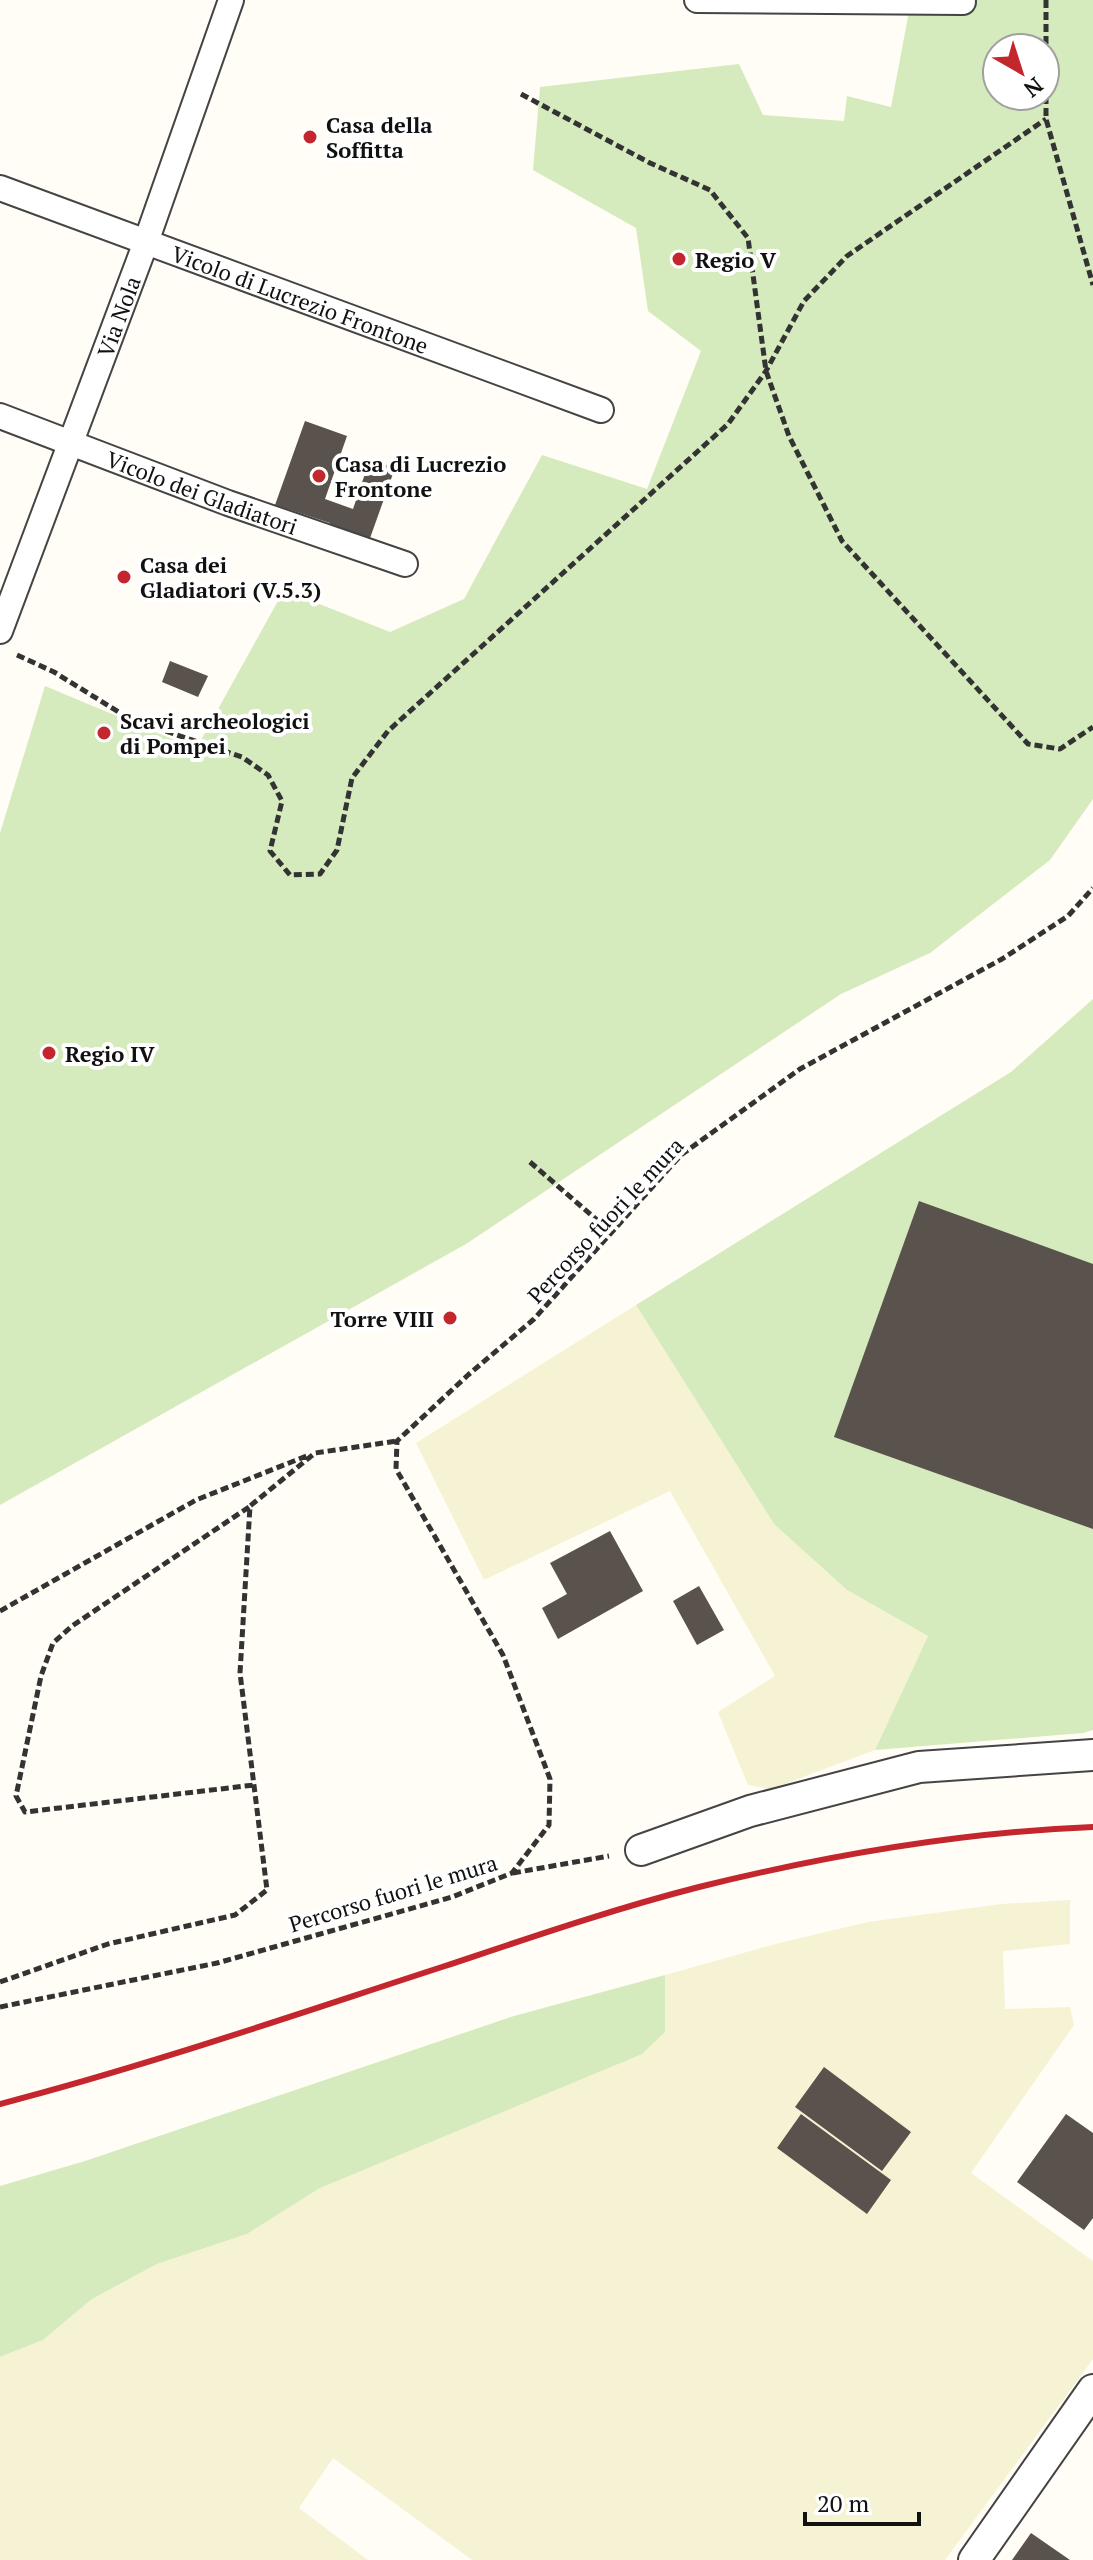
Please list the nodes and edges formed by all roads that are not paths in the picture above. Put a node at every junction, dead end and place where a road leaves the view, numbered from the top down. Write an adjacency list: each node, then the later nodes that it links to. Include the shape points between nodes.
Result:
1 (231, 0): 6 (street, Via Nola)
2 (697, 0): 3 (street)
3 (812, 0): 4 (street)
4 (963, 2)
5 (0, 188): 6 (street, Vicolo di Lucrezio Frontone)
6 (146, 242): 7 (street, Vicolo di Lucrezio Frontone); 9 (street, Via Nola)
7 (601, 410)
8 (0, 416): 9 (street, Vicolo dei Gladiatori)
9 (69, 441): 10 (street, Vicolo dei Gladiatori); 11 (street, Via Nola)
10 (405, 564)
11 (0, 631)
12 (1093, 1755): 13 (street, via 919,1767 750,1811)
13 (641, 1850)
14 (1093, 2390): 15 (street)
15 (974, 2560)

